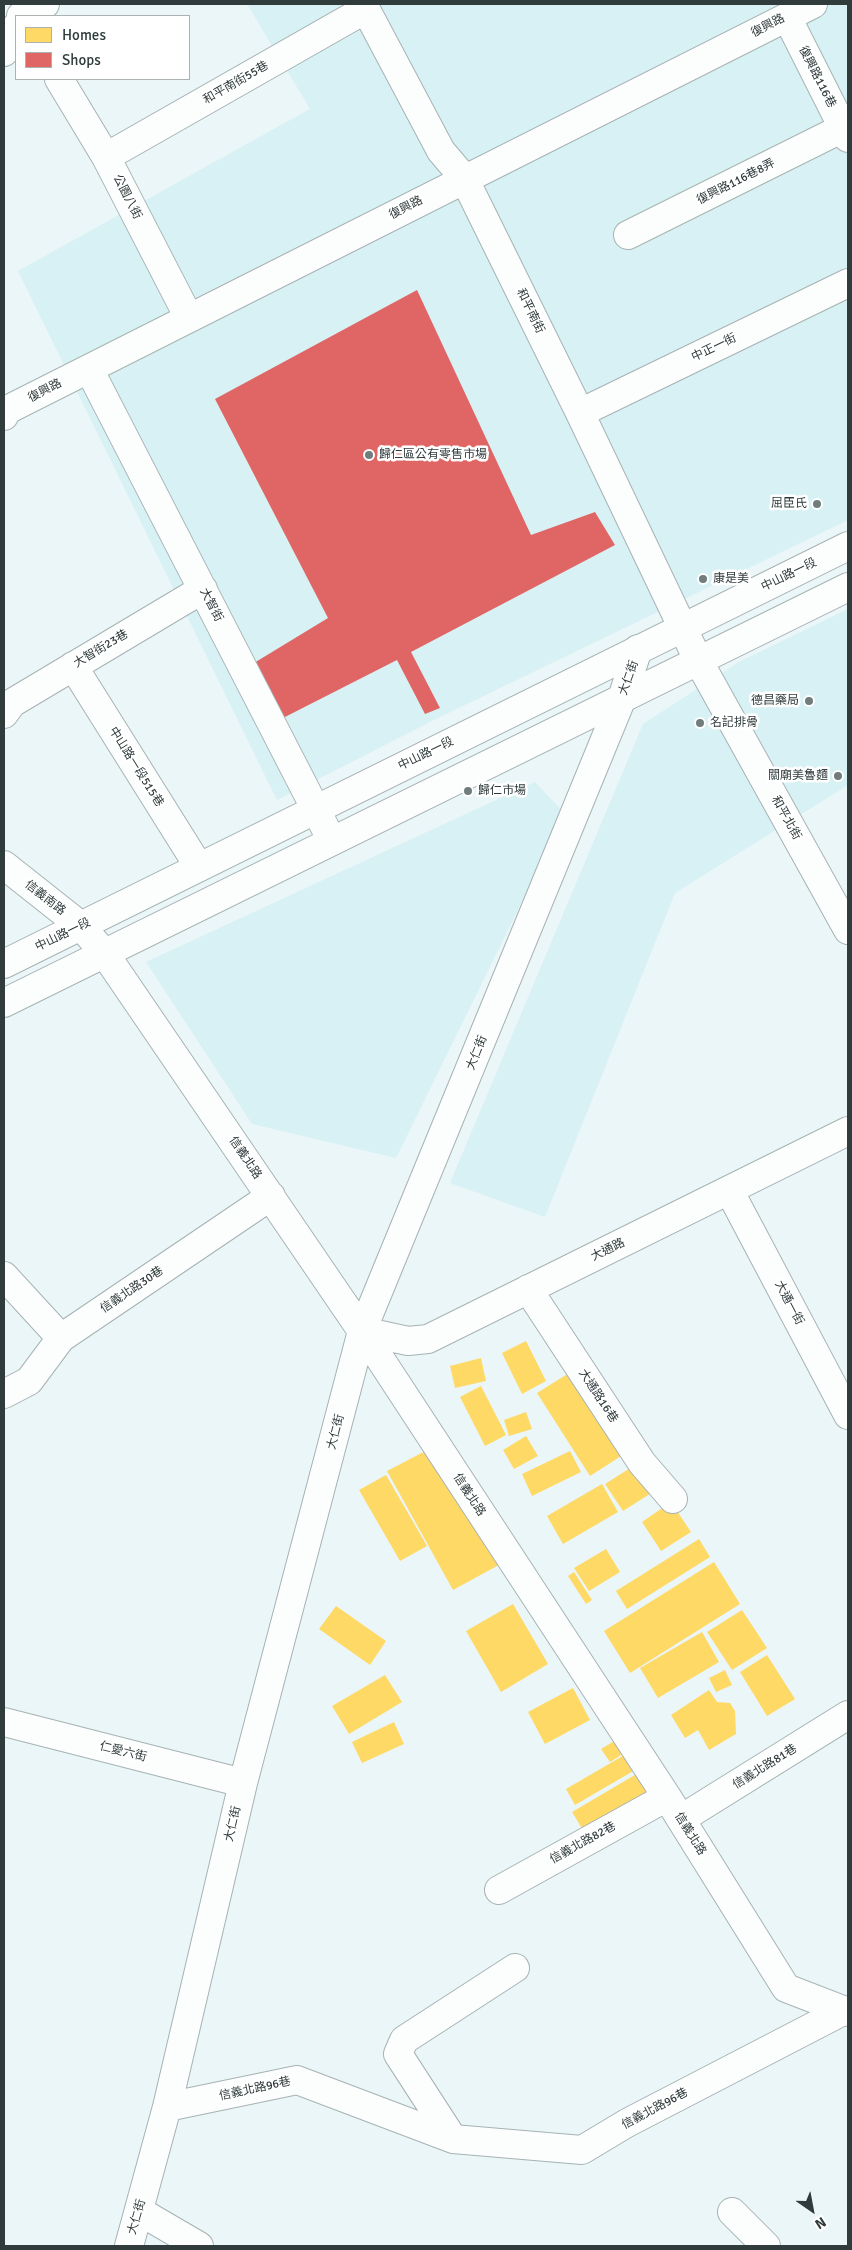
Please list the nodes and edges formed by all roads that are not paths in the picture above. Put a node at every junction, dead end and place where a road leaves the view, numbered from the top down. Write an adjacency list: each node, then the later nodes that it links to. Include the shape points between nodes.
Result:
1 (14, 4): 5 (street)
2 (45, 4): 6 (street)
3 (812, 4): 7 (street, 復興路)
4 (365, 6): 12 (street, 和平南街55巷); 13 (street, 和平南街, via 442,151)
5 (20, 15)
6 (23, 15)
7 (787, 17): 11 (street, 復興路116巷); 13 (street, 復興路)
8 (15, 29): 9 (street)
9 (4, 52)
10 (60, 80): 12 (street, 公園八街)
11 (846, 133): 14 (street, 復興路116巷8弄)
12 (106, 157): 16 (street, 公園八街)
13 (464, 178): 16 (street, 復興路); 18 (street, 和平南街)
14 (628, 235)
15 (848, 283): 18 (street, 中正一街)
16 (189, 318): 17 (street, 復興路)
17 (89, 369): 19 (street, 復興路, via 7,410); 22 (street, 大智街)
18 (580, 413): 23 (street, 和平南街)
19 (4, 416)
20 (848, 546): 23 (street, 中山路一段)
21 (848, 586): 25 (street)
22 (203, 589): 26 (street, 大智街23巷); 29 (street, 大智街)
23 (682, 627): 24 (street, 中山路一段); 25 (street, 和平北街)
24 (638, 649): 27 (street, 大仁街); 29 (street, 中山路一段)
25 (698, 660): 27 (street); 33 (street, 和平北街)
26 (73, 666): 28 (street, 大智街23巷, via 12,703); 32 (street, 中山路一段515巷)
27 (622, 698): 30 (street); 43 (street, 大仁街)
28 (4, 714)
29 (315, 809): 30 (street, 大智街); 32 (street, 中山路一段)
30 (332, 841): 35 (street)
31 (4, 865): 34 (street, 信義南路)
32 (199, 867): 34 (street, 中山路一段)
33 (844, 913)
34 (81, 926): 35 (street, 信義南路); 36 (street, 中山路一段)
35 (105, 954): 37 (street); 40 (street, 信義北路)
36 (4, 964)
37 (4, 1003)
38 (848, 1131): 39 (street, 大通路)
39 (729, 1190): 42 (street, 大通路); 46 (street, 大通一街)
40 (270, 1196): 43 (street, 信義北路); 44 (street, 信義北路30巷)
41 (4, 1276): 44 (street)
42 (528, 1289): 43 (street, 大通路, via 428,1338 408,1341); 47 (street, 大通路16巷, via 642,1463)
43 (362, 1331): 50 (street, 大仁街); 51 (street, 信義北路)
44 (61, 1338): 45 (street, 信義北路30巷, via 29,1381)
45 (4, 1394)
46 (848, 1415)
47 (673, 1499)
48 (848, 1715): 51 (street, 信義北路81巷)
49 (5, 1728): 50 (street, 仁愛六街)
50 (243, 1783): 55 (street, 大仁街)
51 (674, 1808): 52 (street, 信義北路82巷); 54 (street, 信義北路, via 786,1988)
52 (498, 1890)
53 (515, 1968): 56 (street, via 404,2040 398,2054)
54 (847, 2011): 56 (street, 信義北路96巷, via 627,2123 582,2150)
55 (167, 2108): 56 (street, 信義北路96巷, via 297,2080); 57 (street, 大仁街)
56 (453, 2139)
57 (139, 2211): 59 (street, 大仁街); 60 (street)
58 (732, 2212): 61 (street)
59 (129, 2246)
60 (199, 2246)
61 (766, 2246)

